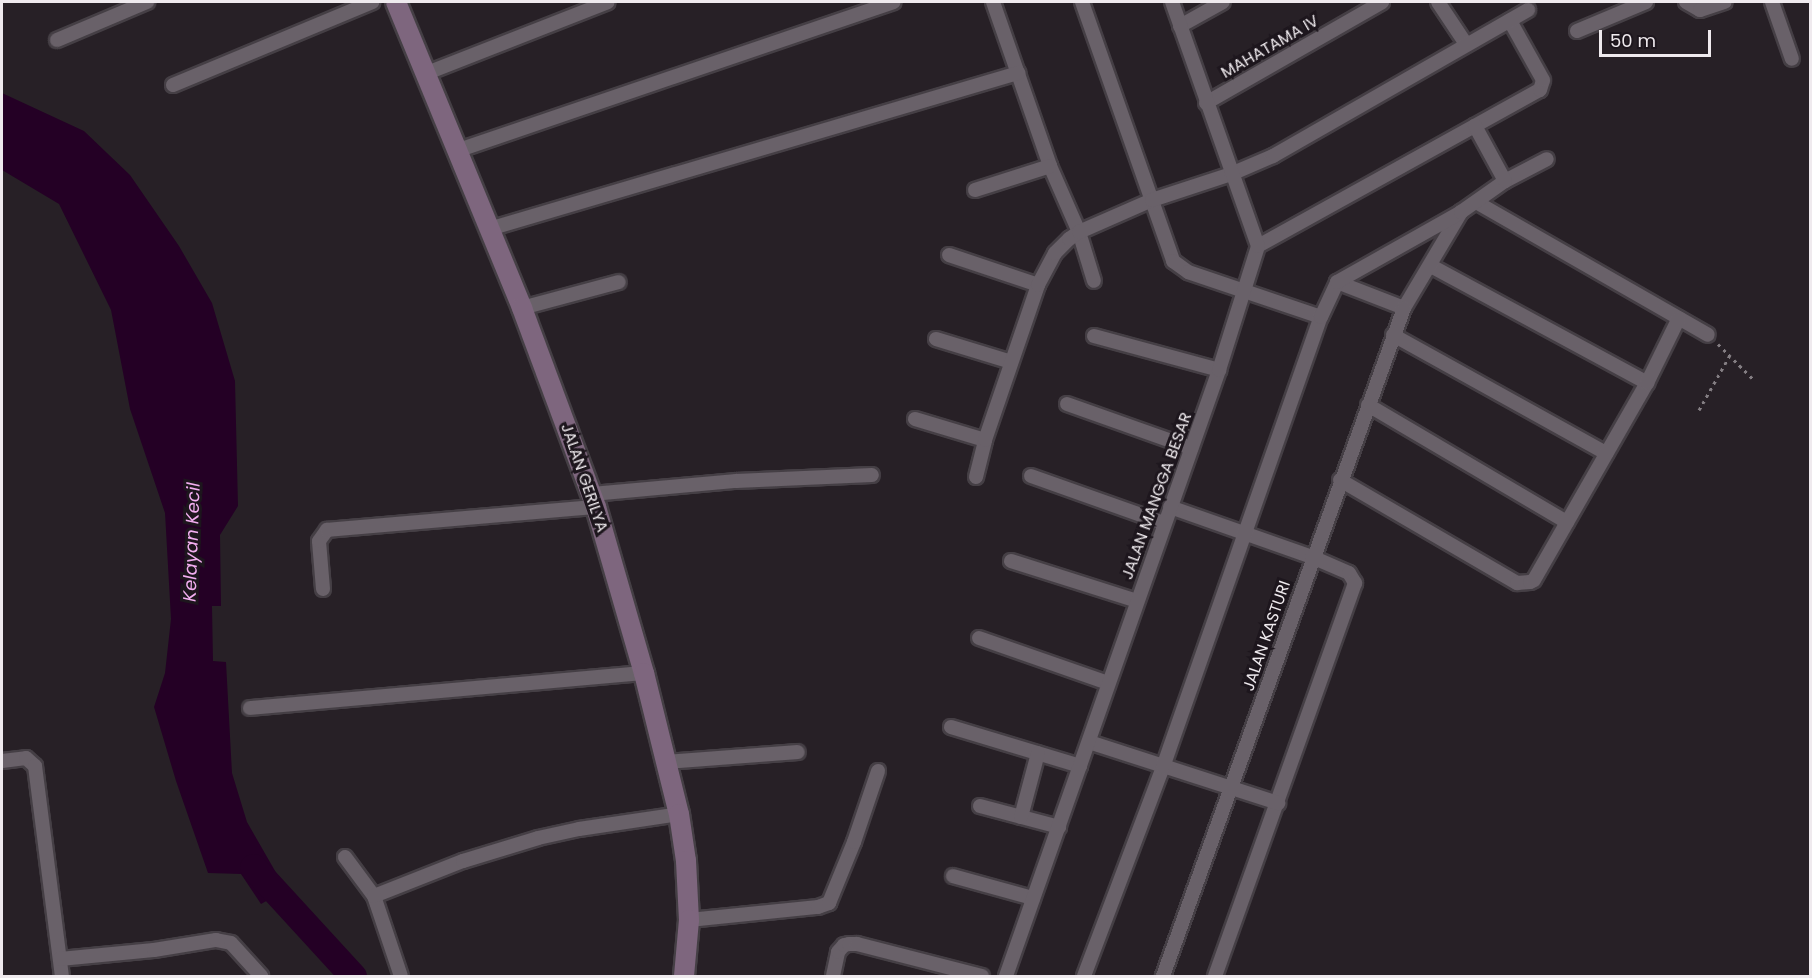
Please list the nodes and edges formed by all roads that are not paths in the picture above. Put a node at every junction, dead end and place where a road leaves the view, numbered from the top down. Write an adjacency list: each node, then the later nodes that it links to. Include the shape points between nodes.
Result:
1 (147, 2): 20 (street)
2 (372, 2): 25 (street)
3 (396, 2): 23 (street, JALAN GERILYA)
4 (608, 2): 23 (street)
5 (894, 2): 28 (street)
6 (993, 2): 24 (street)
7 (1082, 2): 34 (street)
8 (1172, 2): 18 (street)
9 (1223, 2): 18 (street)
10 (1382, 2): 26 (street, MAHATAMA IV)
11 (1438, 2): 21 (street)
12 (1646, 2): 19 (street)
13 (1686, 2): 14 (street, via 1700,10)
14 (1725, 2)
15 (1772, 2): 22 (street)
16 (1528, 10): 17 (street)
17 (1510, 21): 21 (street); 27 (street, via 1543,80 1542,87)
18 (1180, 26): 26 (street)
19 (1577, 31)
20 (57, 40)
21 (1466, 44): 31 (street, via 1273,156)
22 (1792, 59)
23 (427, 73): 28 (street, JALAN GERILYA)
24 (1017, 73): 30 (street); 37 (street)
25 (172, 85)
26 (1206, 103): 31 (street)
27 (1475, 126): 32 (street); 39 (street)
28 (459, 150): 37 (street, JALAN GERILYA)
29 (1547, 159): 32 (street)
30 (1050, 165): 33 (street); 38 (street)
31 (1231, 174): 34 (street); 39 (street)
32 (1505, 181): 35 (street)
33 (975, 190)
34 (1152, 200): 38 (street); 46 (street, via 1173,261 1188,272)
35 (1476, 202): 36 (street); 50 (street)
36 (1461, 212): 41 (street, JALAN KASTURI); 44 (street)
37 (489, 230): 47 (street, JALAN GERILYA)
38 (1079, 232): 42 (street); 45 (street, via 1055,253)
39 (1257, 246): 46 (street, JALAN MANGGA BESAR)
40 (949, 255): 45 (street)
41 (1431, 266): 48 (street, JALAN KASTURI); 57 (street)
42 (1094, 281)
43 (619, 282): 47 (street)
44 (1337, 282): 48 (street); 49 (street)
45 (1038, 285): 55 (street)
46 (1243, 292): 49 (street); 56 (street, JALAN MANGGA BESAR)
47 (522, 308): 68 (street, JALAN GERILYA)
48 (1404, 308): 51 (street, JALAN KASTURI)
49 (1321, 317): 72 (street)
50 (1679, 318): 52 (street); 57 (street)
51 (1393, 335): 59 (street, JALAN KASTURI); 63 (street)
52 (1708, 335)
53 (1094, 336): 56 (street)
54 (936, 339): 55 (street)
55 (1011, 362): 61 (street)
56 (1219, 370): 62 (street, JALAN MANGGA BESAR)
57 (1647, 382): 63 (street)
58 (1067, 404): 62 (street)
59 (1368, 405): 67 (street, JALAN KASTURI); 70 (street)
60 (915, 419): 61 (street)
61 (985, 440): 66 (street)
62 (1191, 448): 69 (street, JALAN MANGGA BESAR)
63 (1606, 453): 70 (street)
64 (872, 475): 68 (street, via 736,482)
65 (1031, 476): 71 (street)
66 (976, 477)
67 (1340, 480): 70 (street, via 1523,584 1534,580); 73 (street, JALAN KASTURI)
68 (594, 500): 75 (street, via 327,530 319,541); 78 (street, JALAN GERILYA)
69 (1170, 507): 71 (street, JALAN MANGGA BESAR); 72 (street)
70 (1566, 522)
71 (1164, 524): 76 (street, JALAN MANGGA BESAR)
72 (1245, 534): 73 (street); 88 (street)
73 (1312, 557): 90 (street, JALAN KASTURI); 91 (street, via 1349,573 1355,583)
74 (1011, 561): 76 (street)
75 (323, 589)
76 (1137, 601): 79 (street, JALAN MANGGA BESAR)
77 (979, 638): 79 (street)
78 (644, 673): 80 (street); 86 (street, JALAN GERILYA)
79 (1108, 683): 82 (street, JALAN MANGGA BESAR)
80 (250, 708)
81 (951, 726): 84 (street)
82 (1089, 742): 87 (street, JALAN MANGGA BESAR); 88 (street)
83 (798, 752): 86 (street)
84 (1038, 753): 87 (street); 94 (street)
85 (2, 761): 101 (street, via 26,759 35,766)
86 (666, 762): 93 (street, JALAN GERILYA)
87 (1080, 766): 95 (street, JALAN MANGGA BESAR)
88 (1163, 767): 90 (street); 109 (street)
89 (878, 771): 100 (street, via 829,903)
90 (1231, 789): 91 (street); 110 (street, JALAN KASTURI)
91 (1278, 803): 111 (street)
92 (980, 806): 94 (street)
93 (679, 814): 98 (street, via 538,838 463,861); 100 (street, JALAN GERILYA)
94 (1021, 817): 95 (street)
95 (1059, 827): 99 (street, JALAN MANGGA BESAR)
96 (345, 857): 98 (street)
97 (953, 876): 99 (street)
98 (374, 896): 104 (street)
99 (1033, 898): 108 (street, JALAN MANGGA BESAR)
100 (689, 920): 105 (street, JALAN GERILYA)
101 (60, 958): 102 (street); 103 (street, via 216,940 231,943)
102 (62, 976)
103 (261, 976)
104 (401, 976)
105 (684, 976)
106 (833, 976): 107 (street, via 838,952 849,944)
107 (982, 976)
108 (1006, 976)
109 (1084, 976)
110 (1163, 976)
111 (1215, 976)

